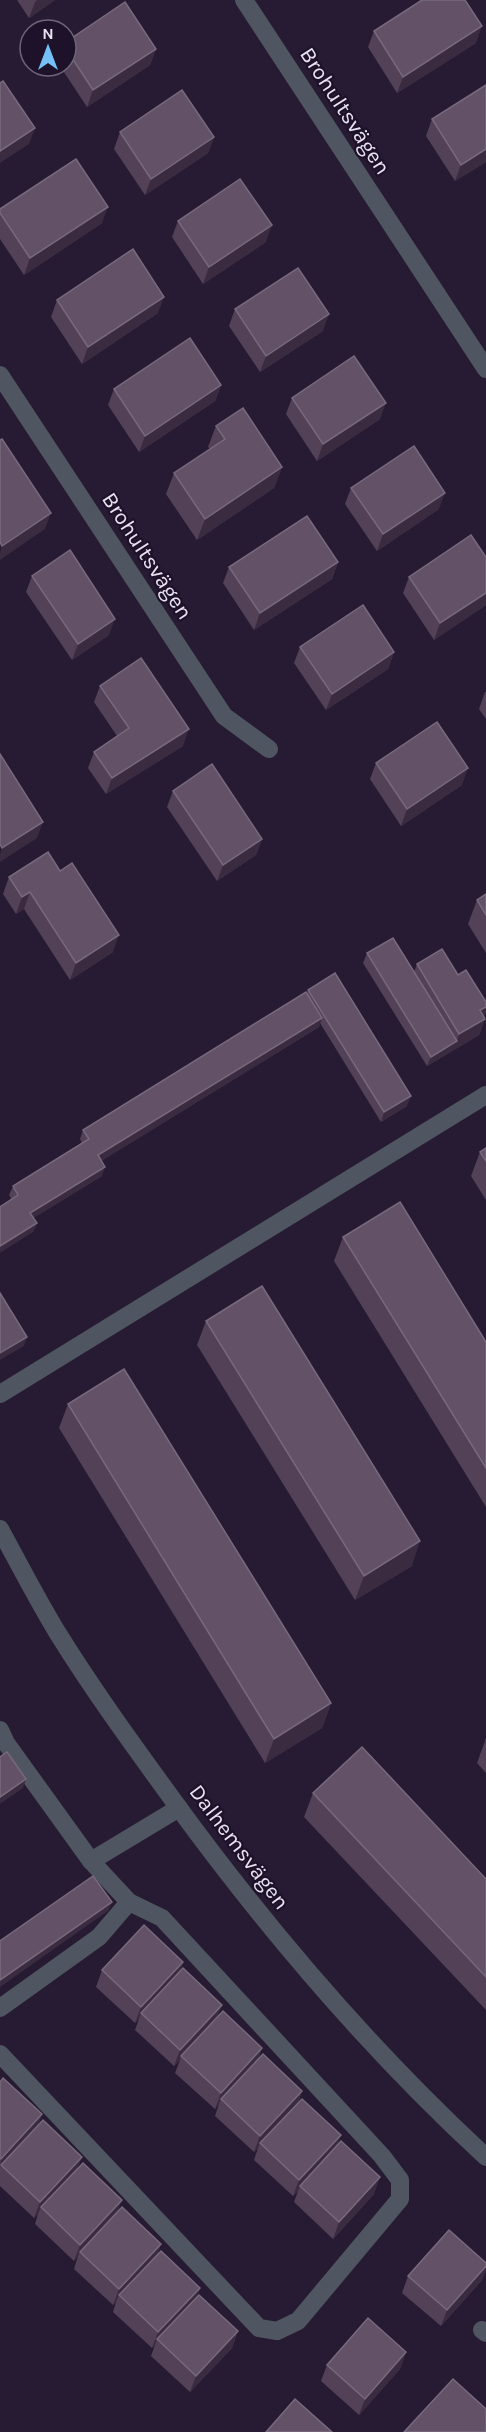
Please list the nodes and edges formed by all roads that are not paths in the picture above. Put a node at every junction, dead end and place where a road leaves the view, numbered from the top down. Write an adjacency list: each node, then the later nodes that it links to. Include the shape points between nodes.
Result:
1 (244, 0): 2 (street, Brohultsvägen)
2 (486, 369)
3 (0, 375): 4 (street, Brohultsvägen, via 224,716)
4 (269, 749)
5 (486, 1095): 6 (street)
6 (0, 1394)
7 (0, 1529): 9 (street, Dalhemsvägen, via 57,1632)
8 (2, 1740): 10 (street)
9 (179, 1808): 10 (street); 14 (street, Dalhemsvägen, via 289,1951 374,2045)
10 (91, 1861): 11 (street)
11 (129, 1902): 12 (street, via 99,1937); 13 (street, via 162,1918 400,2180 400,2199 298,2320 277,2331 259,2328)
12 (0, 2008)
13 (0, 2054)
14 (486, 2157)

